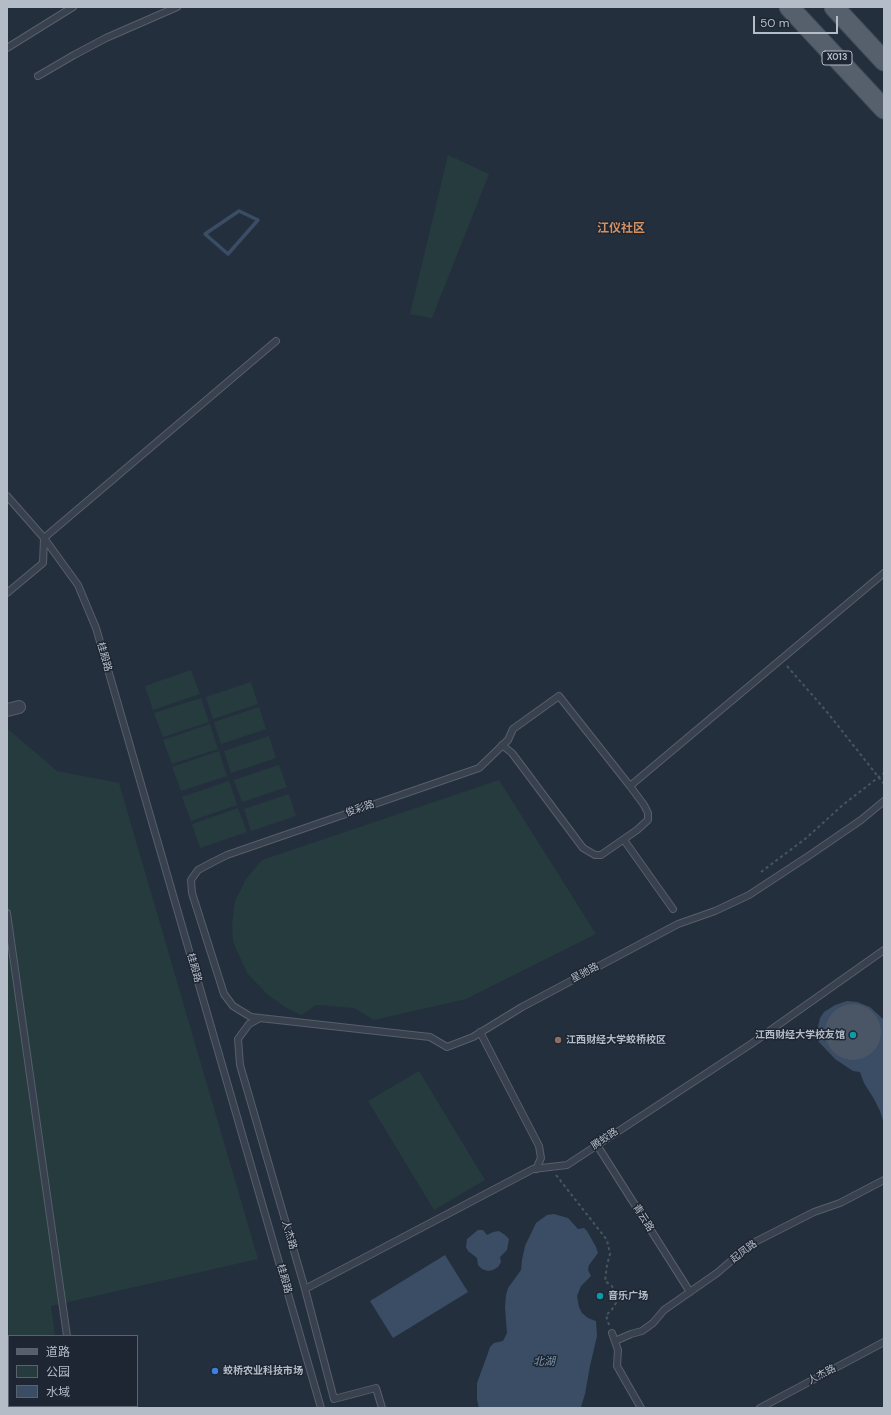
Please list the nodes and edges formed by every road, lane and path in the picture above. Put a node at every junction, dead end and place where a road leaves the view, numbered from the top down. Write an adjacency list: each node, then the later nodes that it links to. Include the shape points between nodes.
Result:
1 (73, 7): 5 (lane)
2 (177, 7): 7 (lane, via 106,38)
3 (790, 7): 8 (main road, X013)
4 (834, 7): 6 (main road)
5 (7, 48)
6 (884, 61)
7 (38, 76)
8 (884, 109)
9 (276, 341): 11 (lane)
10 (7, 496): 11 (lane, 桂殿路)
11 (44, 538): 13 (lane, via 43,563); 40 (lane, 桂殿路, via 78,585 96,628)
12 (884, 573): 14 (lane)
13 (7, 593)
14 (781, 659): 19 (path); 21 (lane)
15 (19, 706): 16 (street)
16 (7, 710)
17 (502, 745): 21 (lane, 俊彩路, via 514,729 559,696); 23 (lane, via 512,753 583,848 595,855 601,855); 28 (lane, 俊彩路, via 479,768 227,855 198,870 192,880 192,893 224,994 233,1006 242,1012 251,1017)
18 (884, 773): 19 (path)
19 (878, 777): 20 (path); 24 (path, via 805,839)
20 (884, 784)
21 (630, 786): 23 (lane, via 644,805 648,820)
22 (884, 801): 29 (lane, 星驰路, via 817,851 749,895 678,924)
23 (624, 840): 25 (lane)
24 (761, 872)
25 (673, 909)
26 (7, 913): 37 (lane)
27 (884, 950): 30 (lane, 腾蛟路, via 751,1044)
28 (262, 1017): 29 (lane, 星驰路, via 430,1037 447,1047); 34 (lane, 人杰路, via 249,1024 238,1039 240,1065)
29 (480, 1032): 32 (lane, via 539,1146 541,1158)
30 (597, 1145): 31 (lane, 腾蛟路, via 567,1165); 35 (lane, 青云路)
31 (551, 1167): 32 (lane, 腾蛟路); 36 (path, via 607,1240 610,1254 606,1264 605,1281 612,1286 616,1303 606,1315)
32 (536, 1169): 34 (lane, 腾蛟路)
33 (884, 1180): 35 (lane, 起凤路, via 840,1204 814,1212 751,1244)
34 (305, 1289): 41 (lane, 人杰路, via 334,1399 376,1388)
35 (690, 1292): 38 (lane, 起凤路, via 664,1310 642,1331)
36 (612, 1333): 38 (lane)
37 (67, 1335)
38 (615, 1341): 42 (lane, via 618,1350 617,1366)
39 (884, 1342): 43 (lane, 人杰路)
40 (321, 1408)
41 (382, 1408)
42 (640, 1408)
43 (760, 1408)

